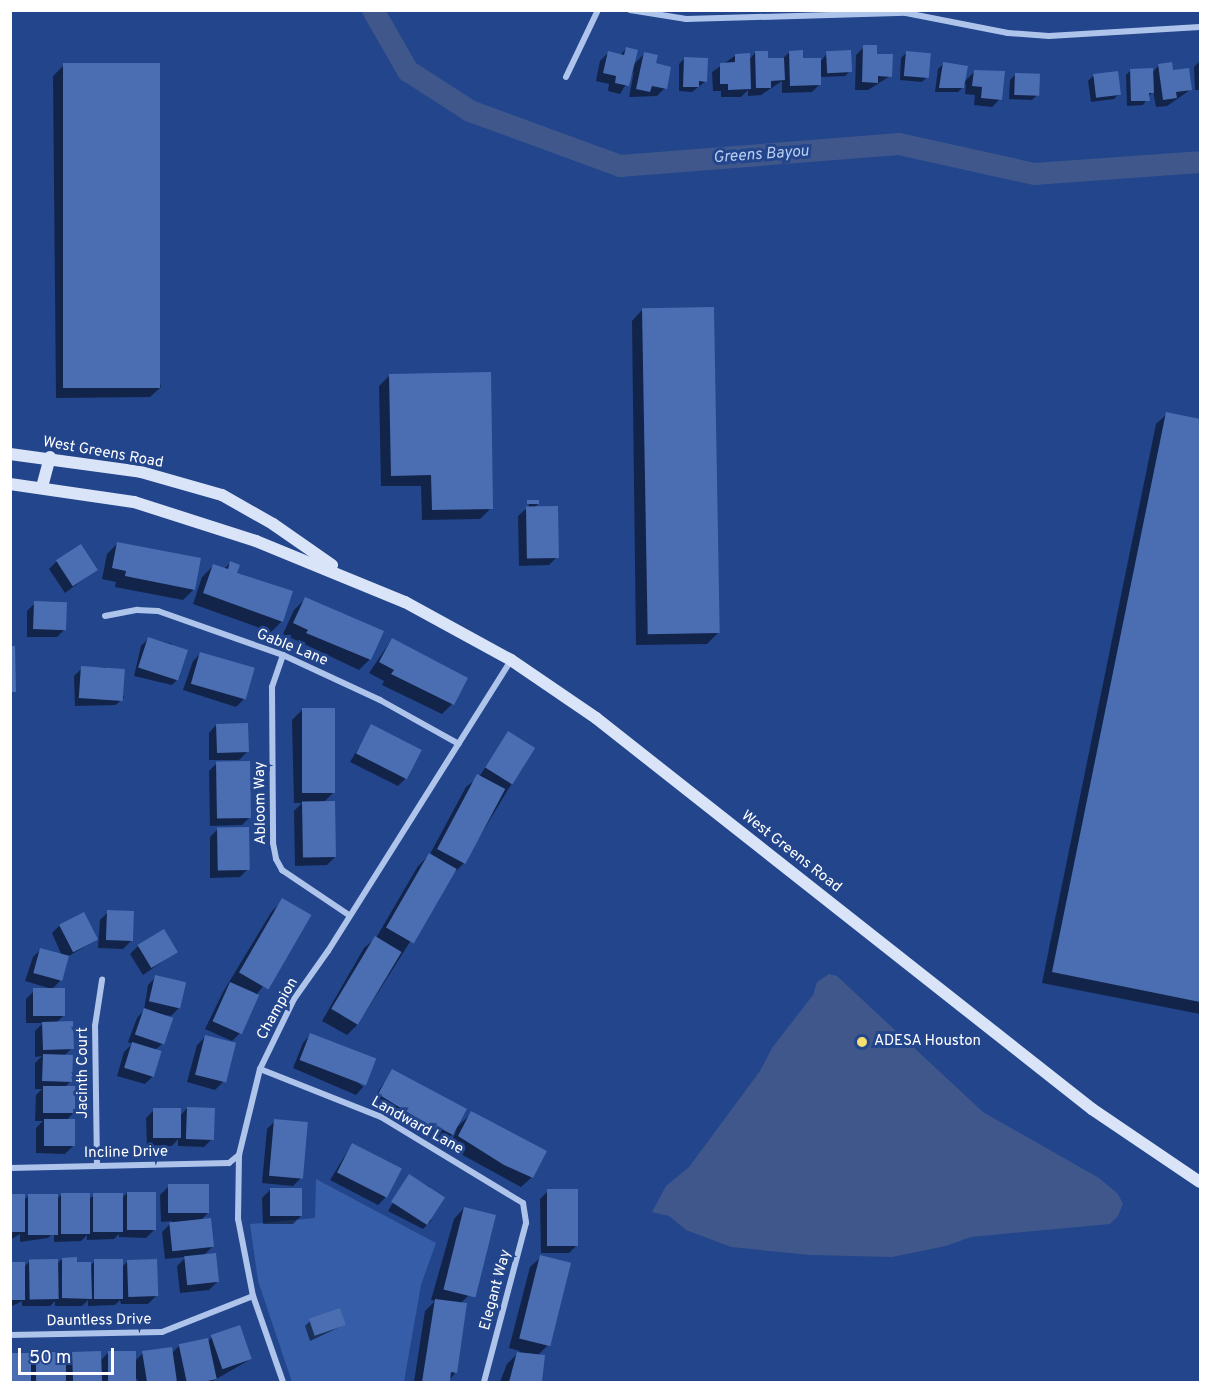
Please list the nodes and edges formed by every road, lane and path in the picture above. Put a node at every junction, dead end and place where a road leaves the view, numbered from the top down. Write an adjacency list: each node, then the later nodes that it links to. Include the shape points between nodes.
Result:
1 (598, 10): 4 (street)
2 (630, 10): 3 (street, via 686,19 906,13 1008,33 1049,36)
3 (1200, 27)
4 (566, 77)
5 (10, 454): 6 (main road, West Greens Road)
6 (50, 457): 8 (main road); 9 (main road, West Greens Road, via 141,472 222,495 273,524)
7 (10, 484): 8 (main road, West Greens Road)
8 (42, 487): 9 (main road, West Greens Road, via 163,511)
9 (345, 574): 12 (main road, West Greens Road)
10 (105, 616): 11 (street, Gable Lane, via 137,610 158,612)
11 (283, 655): 13 (street, Gable Lane, via 380,700); 14 (street, Abloom Way, via 272,687 276,859 282,870)
12 (511, 660): 13 (street, Champion); 20 (main road, West Greens Road, via 596,718 1092,1109)
13 (459, 744): 14 (street, Champion)
14 (349, 915): 16 (street, Champion, via 294,999)
15 (102, 980): 18 (street, Jacinth Court, via 95,1026)
16 (260, 1069): 17 (street, Champion); 21 (street, Landward Lane, via 381,1117)
17 (239, 1155): 18 (street, Incline Drive, via 229,1163); 22 (street, Champion, via 238,1219)
18 (97, 1166): 19 (street, Incline Drive)
19 (10, 1168)
20 (1200, 1182)
21 (523, 1203): 25 (street, Elegant Way, via 526,1223)
22 (253, 1296): 23 (street, Dauntless Drive, via 162,1332); 24 (street, Champion)
23 (10, 1335)
24 (283, 1383)
25 (484, 1383)

